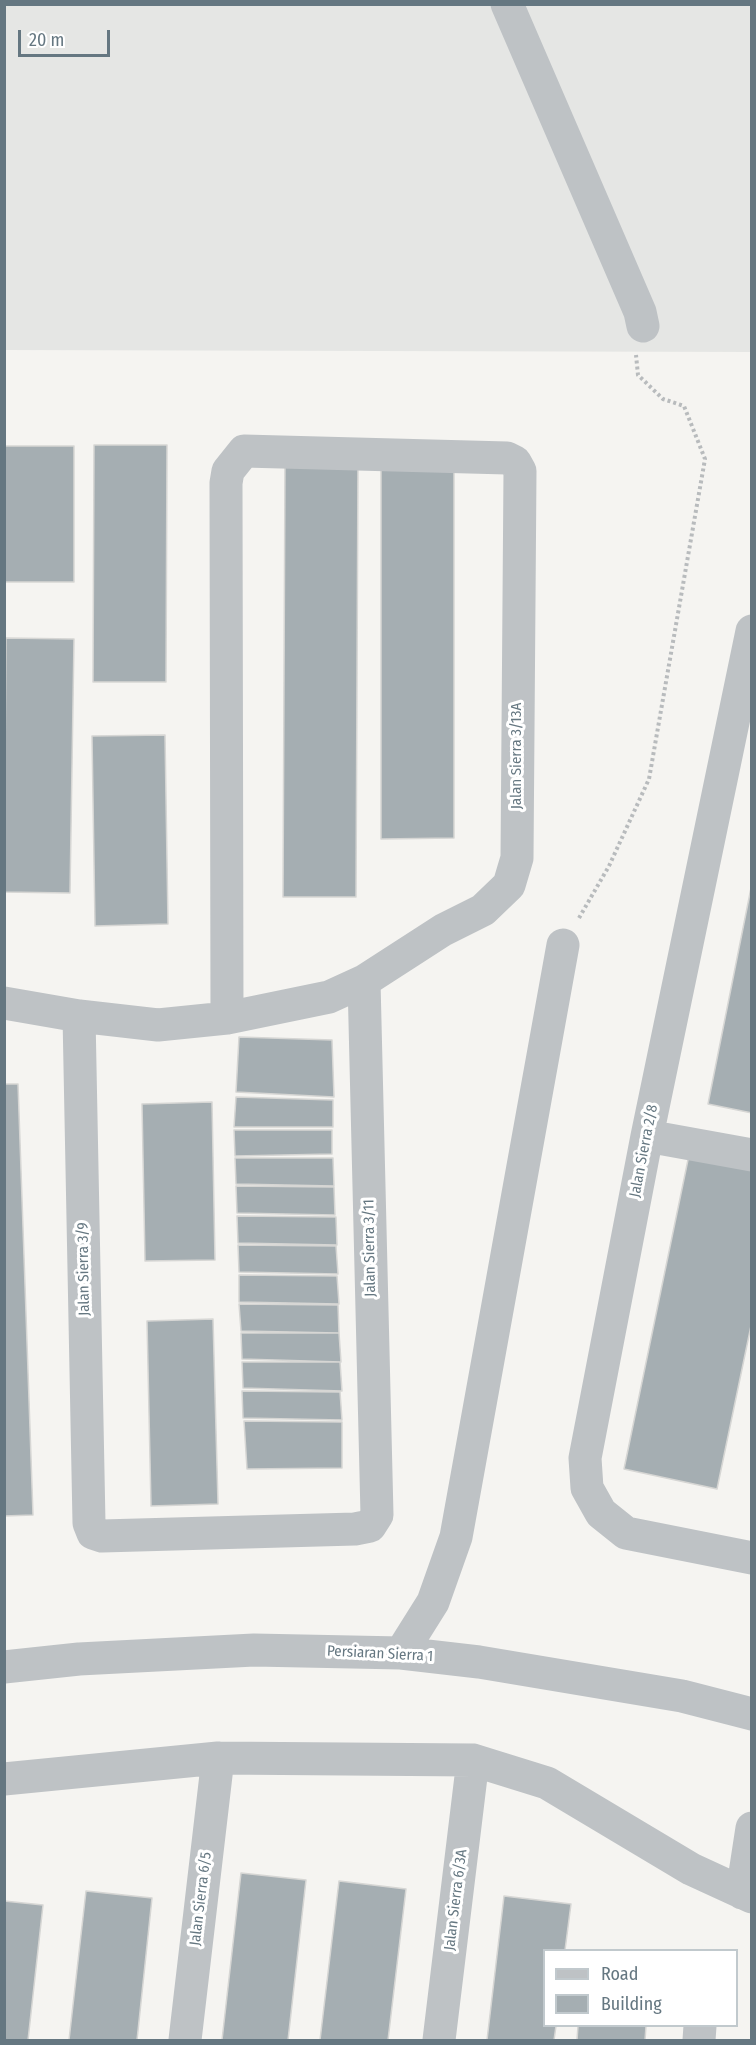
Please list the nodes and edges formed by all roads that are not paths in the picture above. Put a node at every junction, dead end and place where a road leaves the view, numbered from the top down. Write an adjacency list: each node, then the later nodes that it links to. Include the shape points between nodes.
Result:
1 (507, 4): 2 (street)
2 (643, 326)
3 (752, 631): 9 (street, Jalan Sierra 2/8)
4 (563, 945): 13 (street, via 456,1537 433,1602)
5 (364, 981): 8 (street, Jalan Sierra 3/13A, via 329,997); 8 (street, Jalan Sierra 3/13A, via 443,930 483,910 509,885 517,858 520,471 507,458 244,451 228,471 226,483); 11 (street, Jalan Sierra 3/11, via 376,1515 370,1526 355,1529 102,1536 93,1533)
6 (4, 1003): 7 (street, Jalan Sierra 3/13A)
7 (79, 1016): 8 (street, Jalan Sierra 3/13A, via 158,1025); 11 (street, Jalan Sierra 3/9)
8 (227, 1018)
9 (647, 1137): 10 (street); 12 (street, Jalan Sierra 2/8, via 585,1458 587,1488 601,1513 626,1533)
10 (752, 1155)
11 (89, 1523)
12 (752, 1558)
13 (401, 1653): 14 (street, Persiaran Sierra 1, via 254,1650); 15 (street, Persiaran Sierra 1, via 682,1696)
14 (4, 1667)
15 (752, 1714)
16 (218, 1758): 17 (street); 18 (street); 21 (street, Jalan Sierra 6/5)
17 (473, 1760): 20 (street, via 547,1783 691,1869); 22 (street, Jalan Sierra 6/3A)
18 (4, 1779)
19 (752, 1828): 20 (street)
20 (747, 1895)
21 (185, 2040)
22 (439, 2040)

